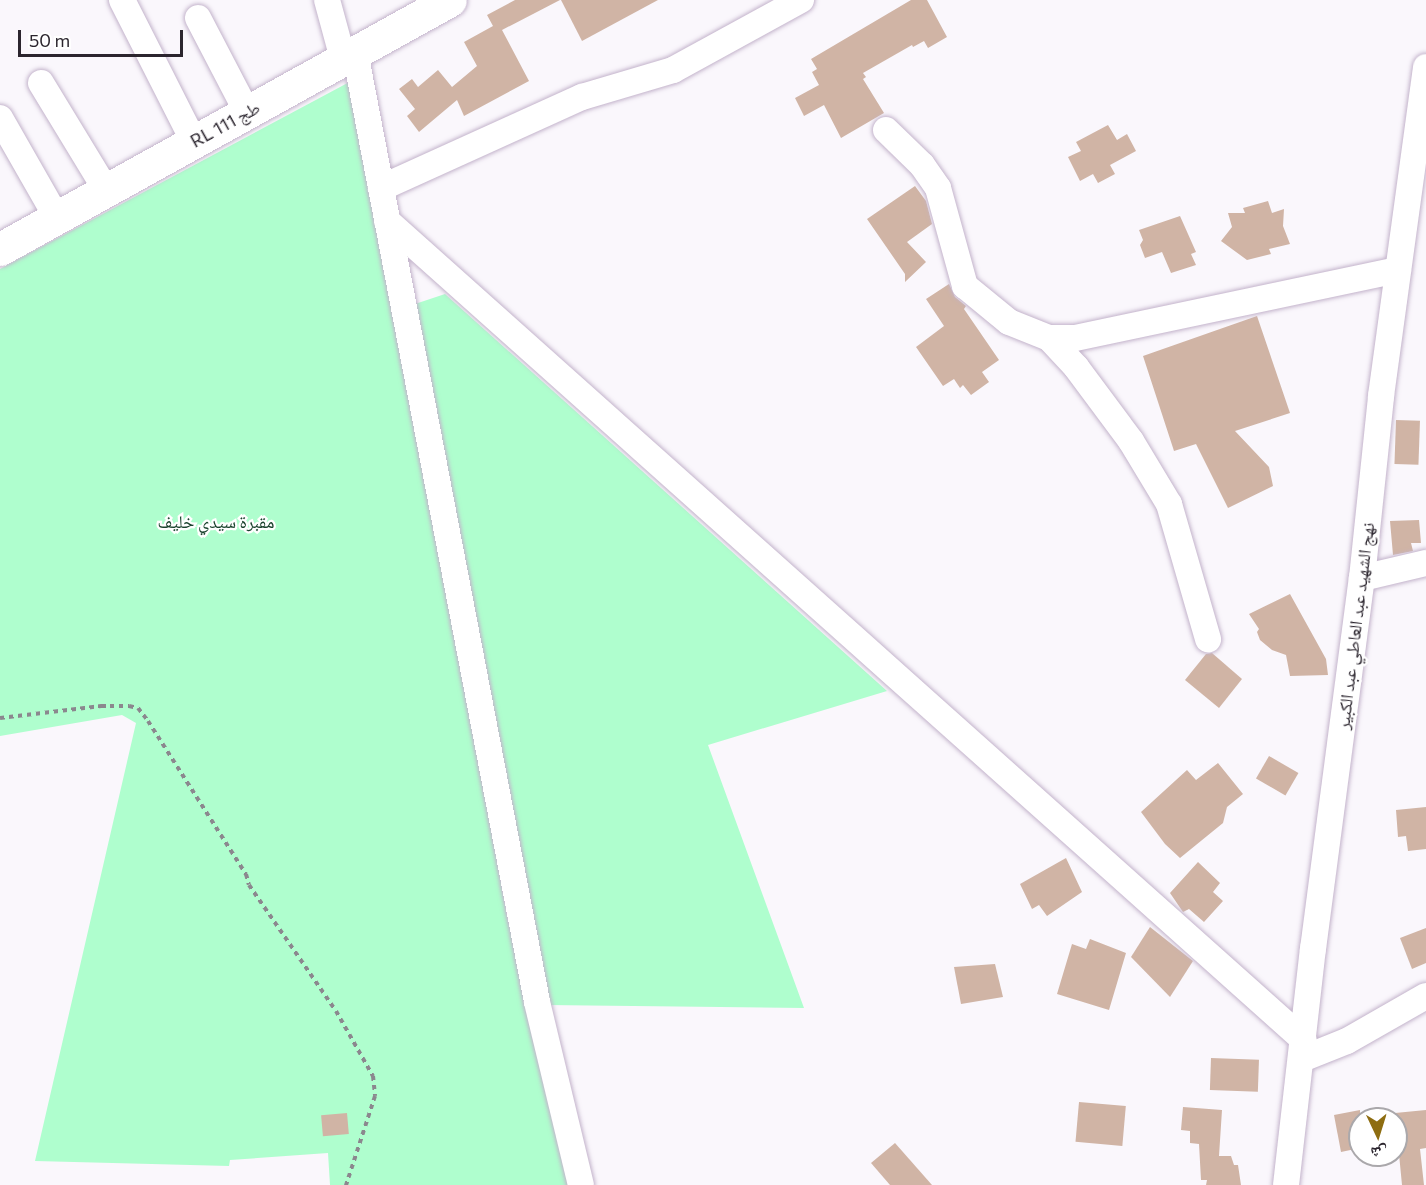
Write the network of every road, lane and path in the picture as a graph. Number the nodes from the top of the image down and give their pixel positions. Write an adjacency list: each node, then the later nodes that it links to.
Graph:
1 (122, 0): 12 (street)
2 (327, 0): 6 (street)
3 (450, 0): 6 (street, RL طج 111)
4 (801, 0): 13 (street)
5 (198, 18): 9 (street)
6 (349, 56): 9 (street, RL طج 111); 13 (street)
7 (1426, 67): 18 (street, نهج الشهيد عبد العاطي عبد الكبير)
8 (41, 83): 14 (street)
9 (247, 112): 12 (street, RL طج 111)
10 (0, 118): 15 (street)
11 (886, 130): 19 (street)
12 (194, 142): 14 (street, RL طج 111)
13 (381, 188): 16 (street)
14 (106, 190): 15 (street, RL طج 111)
15 (57, 218): 17 (street, RL طج 111)
16 (387, 221): 25 (street); 27 (street)
17 (0, 249)
18 (1398, 270): 19 (street); 21 (street, نهج الشهيد عبد العاطي عبد الكبير)
19 (1049, 338): 22 (street)
20 (1426, 562): 21 (street)
21 (1362, 578): 25 (street, نهج الشهيد عبد العاطي عبد الكبير)
22 (1208, 639)
23 (0, 718): 26 (path)
24 (1426, 996): 25 (street)
25 (1303, 1049): 28 (street, نهج الشهيد عبد العاطي عبد الكبير)
26 (346, 1185)
27 (581, 1185)
28 (1286, 1185)

